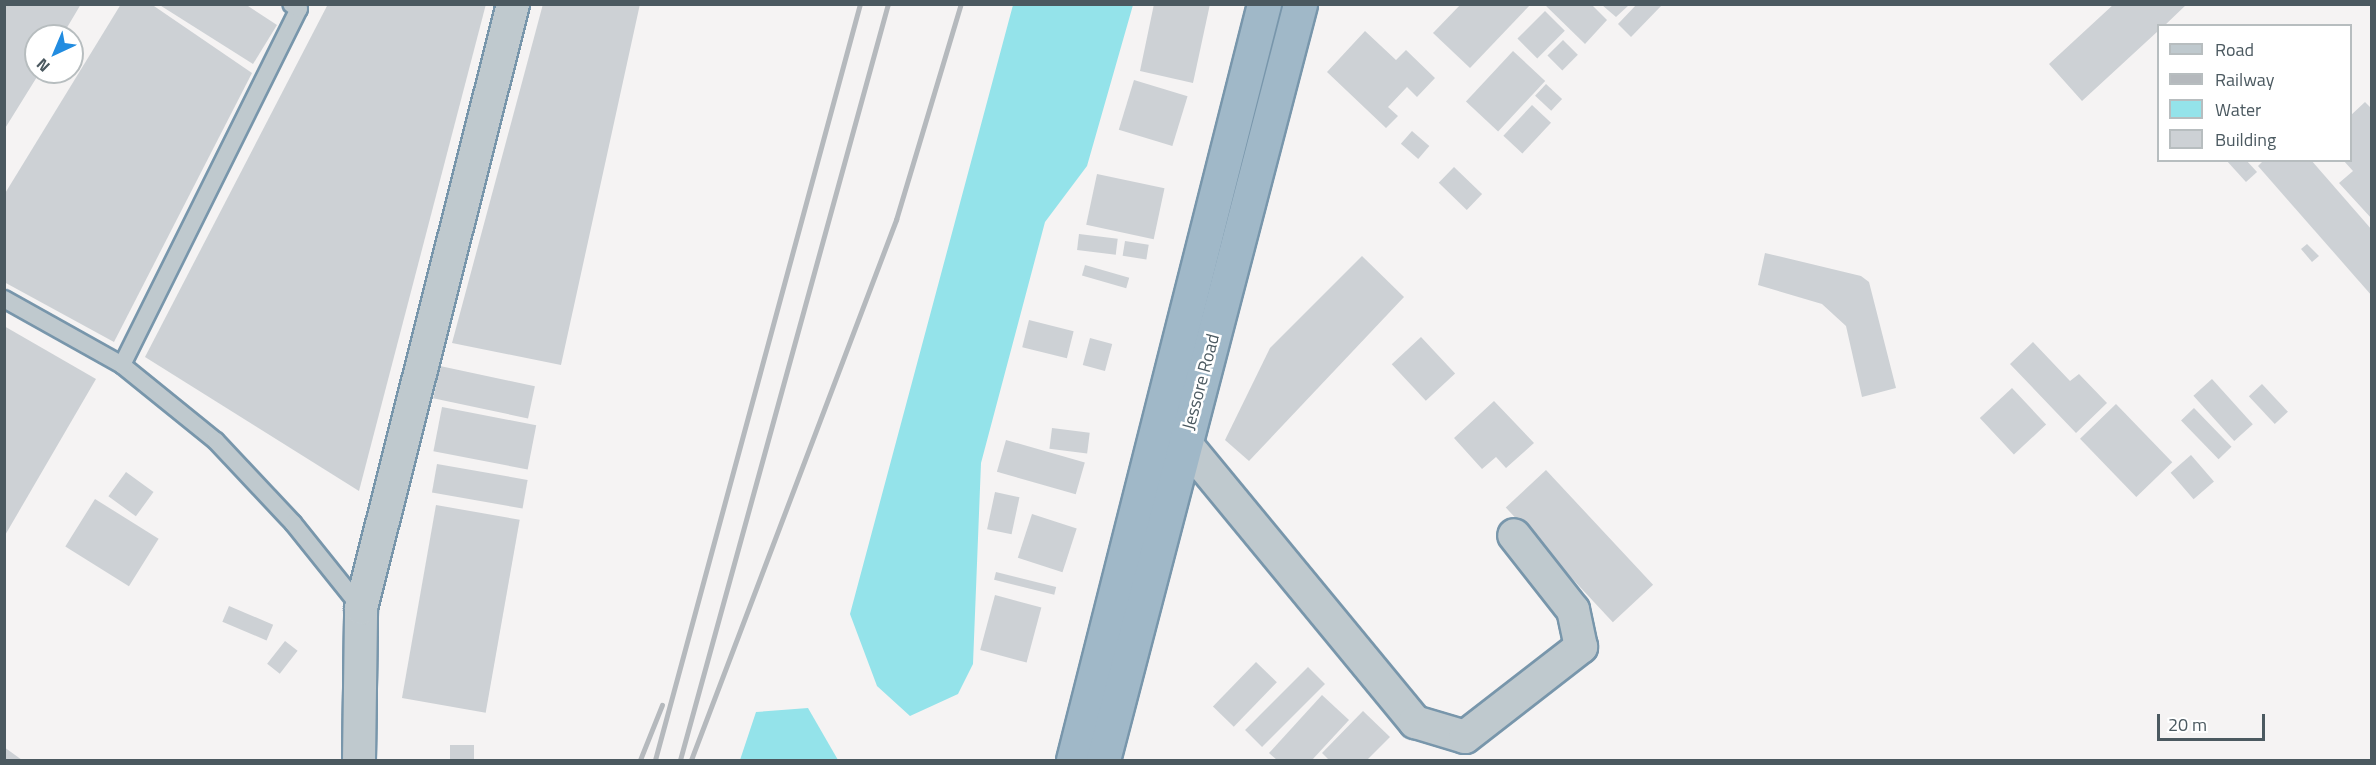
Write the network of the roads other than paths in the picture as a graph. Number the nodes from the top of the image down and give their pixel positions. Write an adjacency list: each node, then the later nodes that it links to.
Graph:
1 (291, 4): 6 (lane)
2 (513, 4): 9 (street)
3 (1264, 4): 11 (highway, Jessore Road)
4 (1300, 4): 7 (highway, Jessore Road)
5 (4, 299): 6 (lane)
6 (122, 365): 9 (lane)
7 (1185, 443): 8 (street); 12 (highway, Jessore Road)
8 (1514, 536)
9 (361, 608): 10 (street)
10 (359, 760)
11 (1073, 760)
12 (1103, 760)

